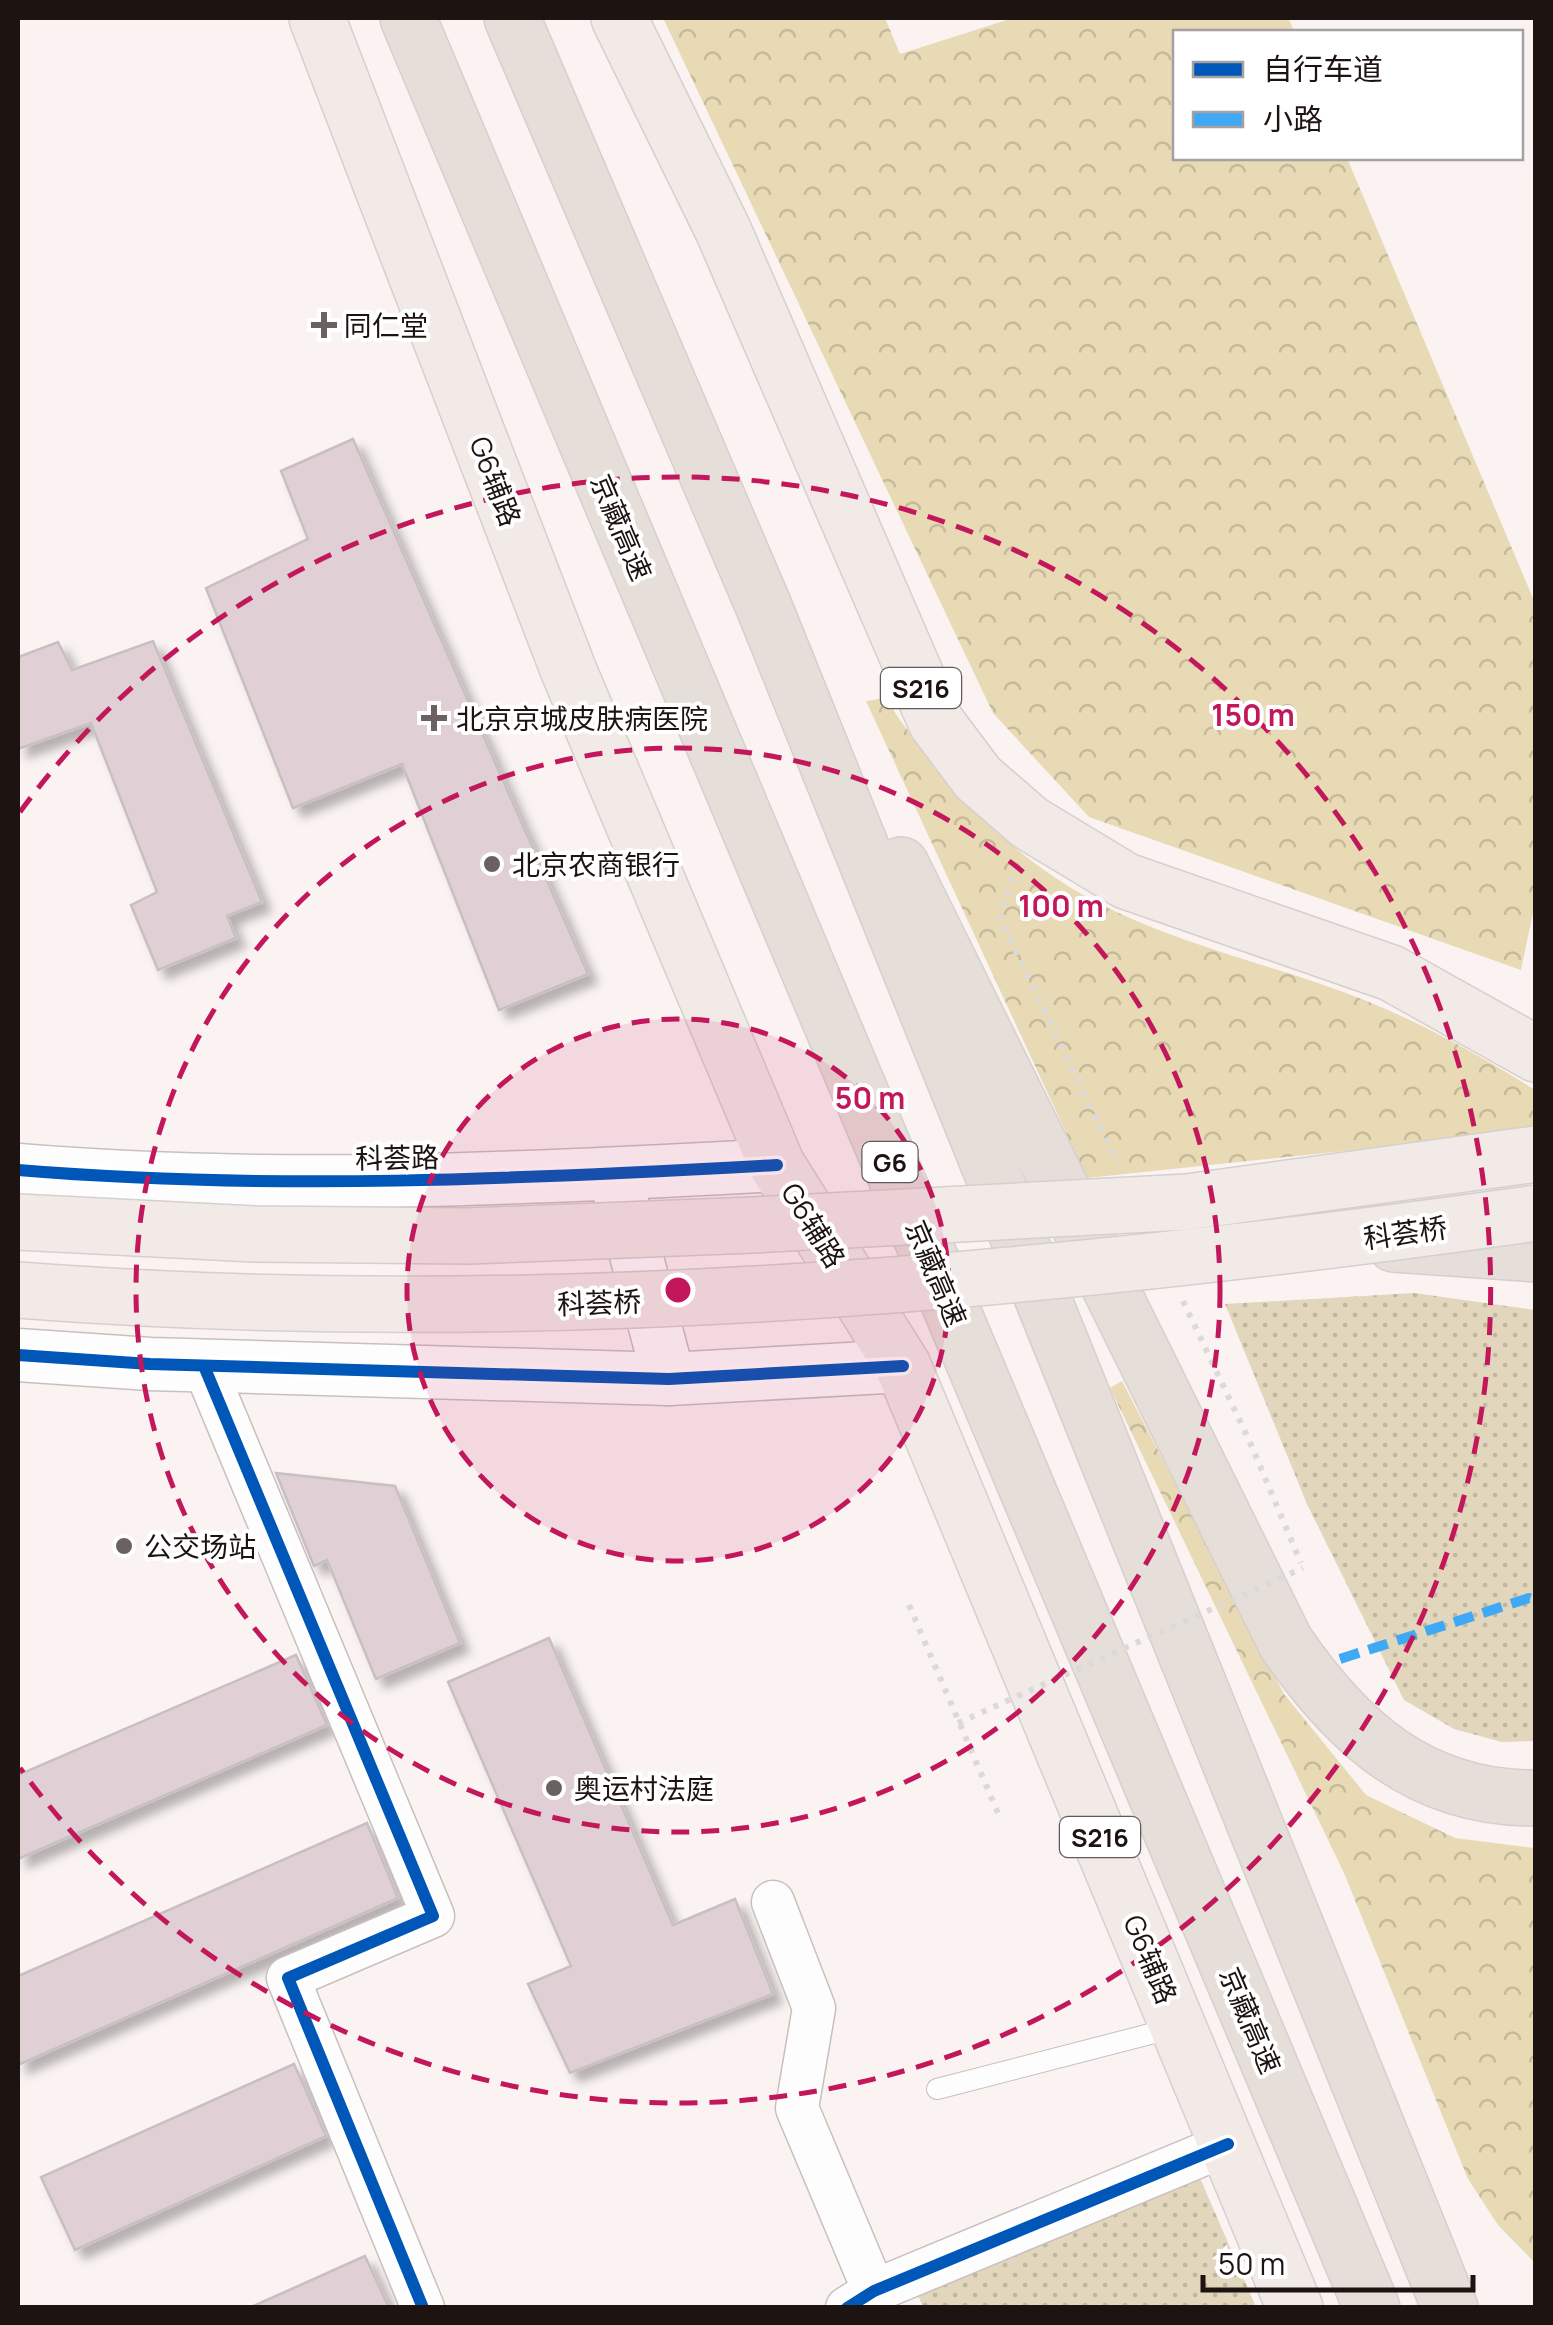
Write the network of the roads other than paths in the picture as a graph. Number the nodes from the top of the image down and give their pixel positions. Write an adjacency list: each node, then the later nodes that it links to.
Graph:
1 (316, 18): 8 (main road, G6辅路 / S216)
2 (408, 18): 27 (highway, 京藏高速 / G6)
3 (512, 18): 5 (highway)
4 (620, 18): 6 (main road, S216)
5 (764, 607): 20 (highway); 25 (highway)
6 (1536, 1054)
7 (1536, 1154): 12 (main road, bridge)
8 (777, 1165): 10 (street, 科荟路); 18 (main road, G6辅路 / S216)
9 (18, 1170): 10 (street, 科荟路)
10 (614, 1174): 19 (street)
11 (1536, 1214): 13 (main road, 科荟桥, bridge)
12 (18, 1222)
13 (1341, 1241): 14 (highway, bridge); 15 (main road, 科荟桥, bridge)
14 (1536, 1254)
15 (18, 1290)
16 (18, 1356): 17 (street)
17 (204, 1366): 19 (street); 28 (street)
18 (903, 1366): 19 (street); 22 (main road, G6辅路 / S216)
19 (669, 1379)
20 (1536, 1798)
21 (774, 1902): 26 (street)
22 (1179, 2026): 23 (lane); 24 (main road, G6辅路 / S216)
23 (937, 2089)
24 (1228, 2144): 26 (street); 29 (main road, G6辅路 / S216)
25 (1415, 2225): 30 (highway); 31 (highway)
26 (860, 2299)
27 (1371, 2306)
28 (424, 2308)
29 (1295, 2308)
30 (1450, 2308)
31 (1492, 2308)

